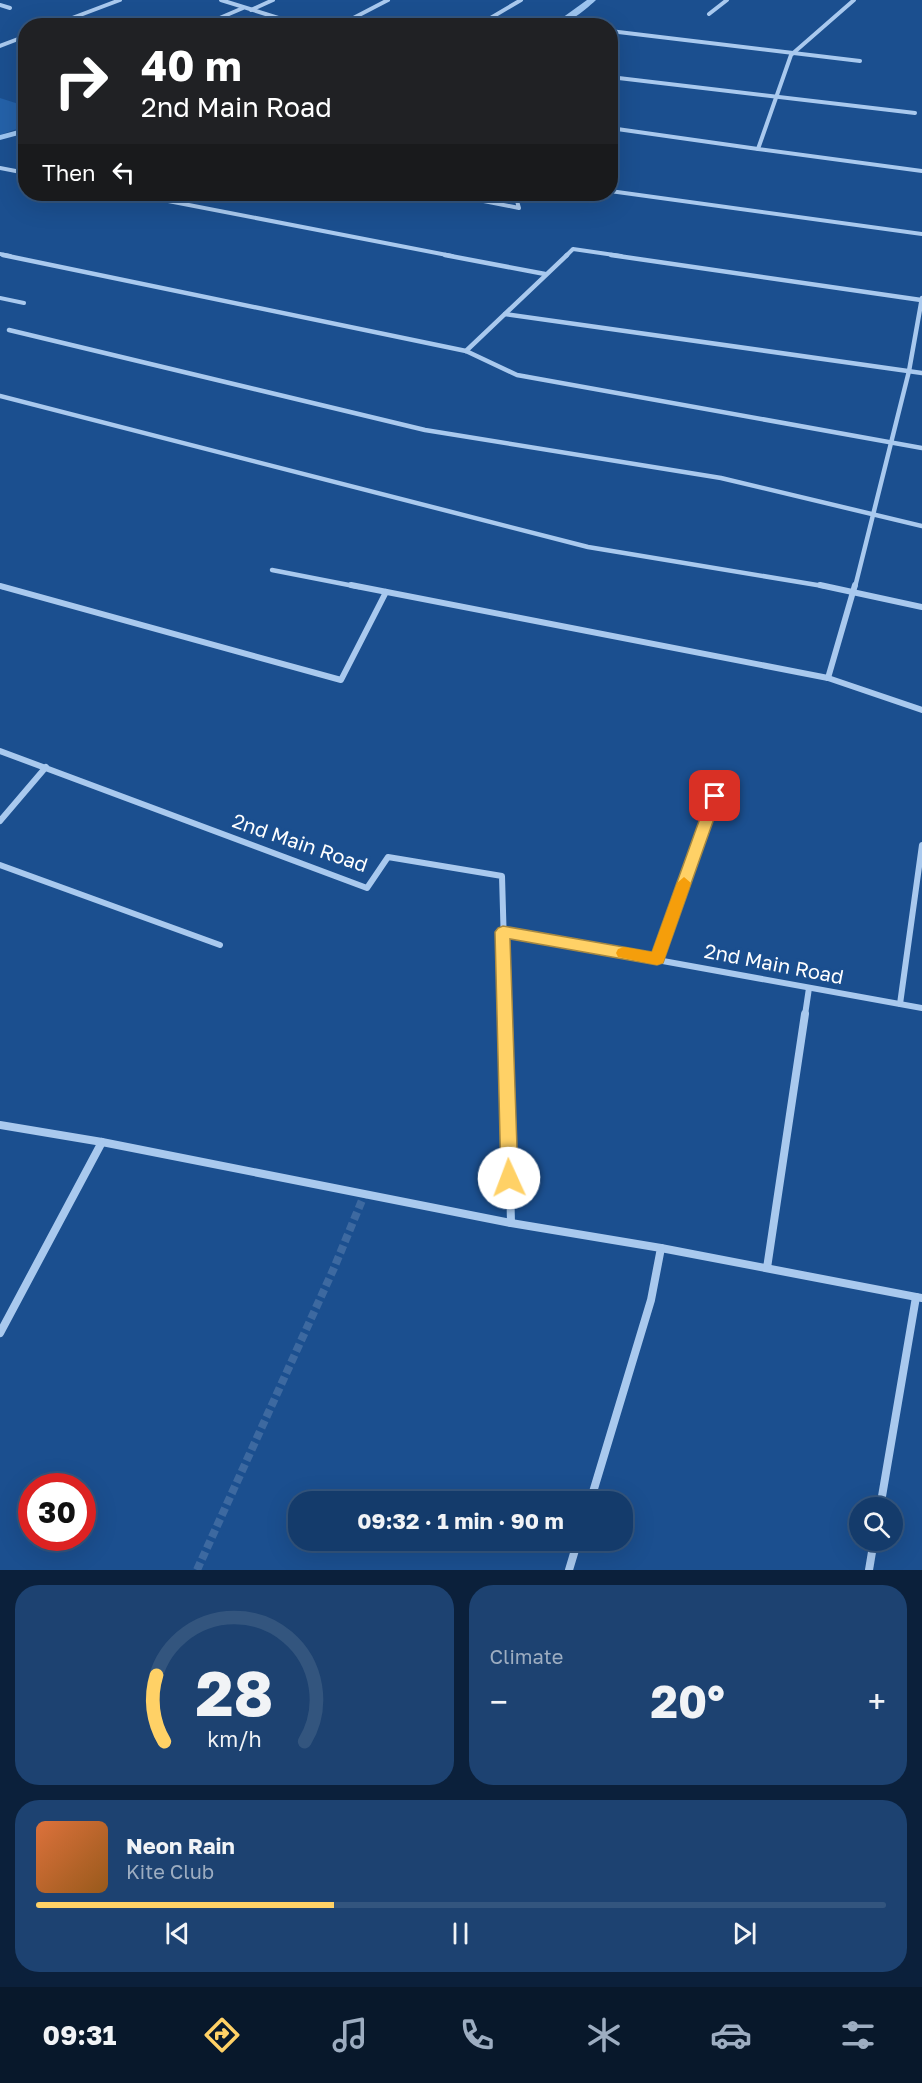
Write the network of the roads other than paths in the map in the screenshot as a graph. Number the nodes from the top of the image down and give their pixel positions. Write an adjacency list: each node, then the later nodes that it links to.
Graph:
1 (120, 0): 13 (street)
2 (221, 0): 10 (street)
3 (273, 0): 11 (street)
4 (388, 0): 16 (street)
5 (521, 0): 17 (street)
6 (727, 0): 12 (street)
7 (854, 0): 21 (street)
8 (0, 5): 9 (street)
9 (10, 8)
10 (243, 8): 11 (street); 14 (street)
11 (251, 11): 15 (street)
12 (709, 14)
13 (72, 18)
14 (220, 18)
15 (276, 18)
16 (353, 18)
17 (491, 18)
18 (618, 32): 21 (street)
19 (18, 39): 20 (street)
20 (0, 46)
21 (792, 55): 22 (street); 24 (street)
22 (860, 61)
23 (618, 78): 24 (street)
24 (778, 99): 25 (street); 27 (street)
25 (915, 113)
26 (618, 129): 27 (street)
27 (758, 149): 30 (street)
28 (0, 168): 29 (street)
29 (18, 171)
30 (922, 171)
31 (618, 192): 35 (street)
32 (168, 201): 37 (street)
33 (484, 201): 34 (street)
34 (517, 201)
35 (922, 234)
36 (0, 254): 43 (street)
37 (545, 274): 39 (street); 41 (street)
38 (0, 298): 40 (lane)
39 (922, 298): 44 (street)
40 (24, 303)
41 (504, 314): 43 (street); 44 (street)
42 (9, 330): 49 (street)
43 (466, 351): 47 (street)
44 (909, 371): 45 (street); 47 (street)
45 (922, 373)
46 (0, 396): 53 (street)
47 (891, 442): 48 (street); 49 (street)
48 (922, 448)
49 (873, 515): 50 (street); 53 (street)
50 (922, 526)
51 (272, 570): 54 (street)
52 (0, 586): 54 (street)
53 (854, 591): 55 (street); 56 (street)
54 (386, 592): 56 (street)
55 (922, 608)
56 (828, 678): 57 (street)
57 (922, 710)
58 (0, 751): 59 (street, 2nd Main Road)
59 (46, 767): 61 (street); 64 (street, 2nd Main Road)
60 (722, 775): 66 (street)
61 (0, 821)
62 (922, 846): 68 (street)
63 (0, 865): 65 (street)
64 (503, 932): 66 (street, 2nd Main Road); 72 (street)
65 (220, 945)
66 (657, 959): 67 (street, 2nd Main Road)
67 (809, 988): 68 (street, 2nd Main Road); 74 (street)
68 (900, 1004): 69 (street, 2nd Main Road)
69 (922, 1008)
70 (0, 1125): 71 (street)
71 (102, 1142): 72 (street); 76 (street)
72 (511, 1223): 73 (street)
73 (661, 1248): 74 (street); 77 (street)
74 (767, 1268): 75 (street)
75 (919, 1298): 78 (street)
76 (0, 1333)
77 (593, 1491)
78 (882, 1497)
79 (575, 1551): 81 (street)
80 (872, 1551): 82 (street)
81 (569, 1570)
82 (869, 1570)

